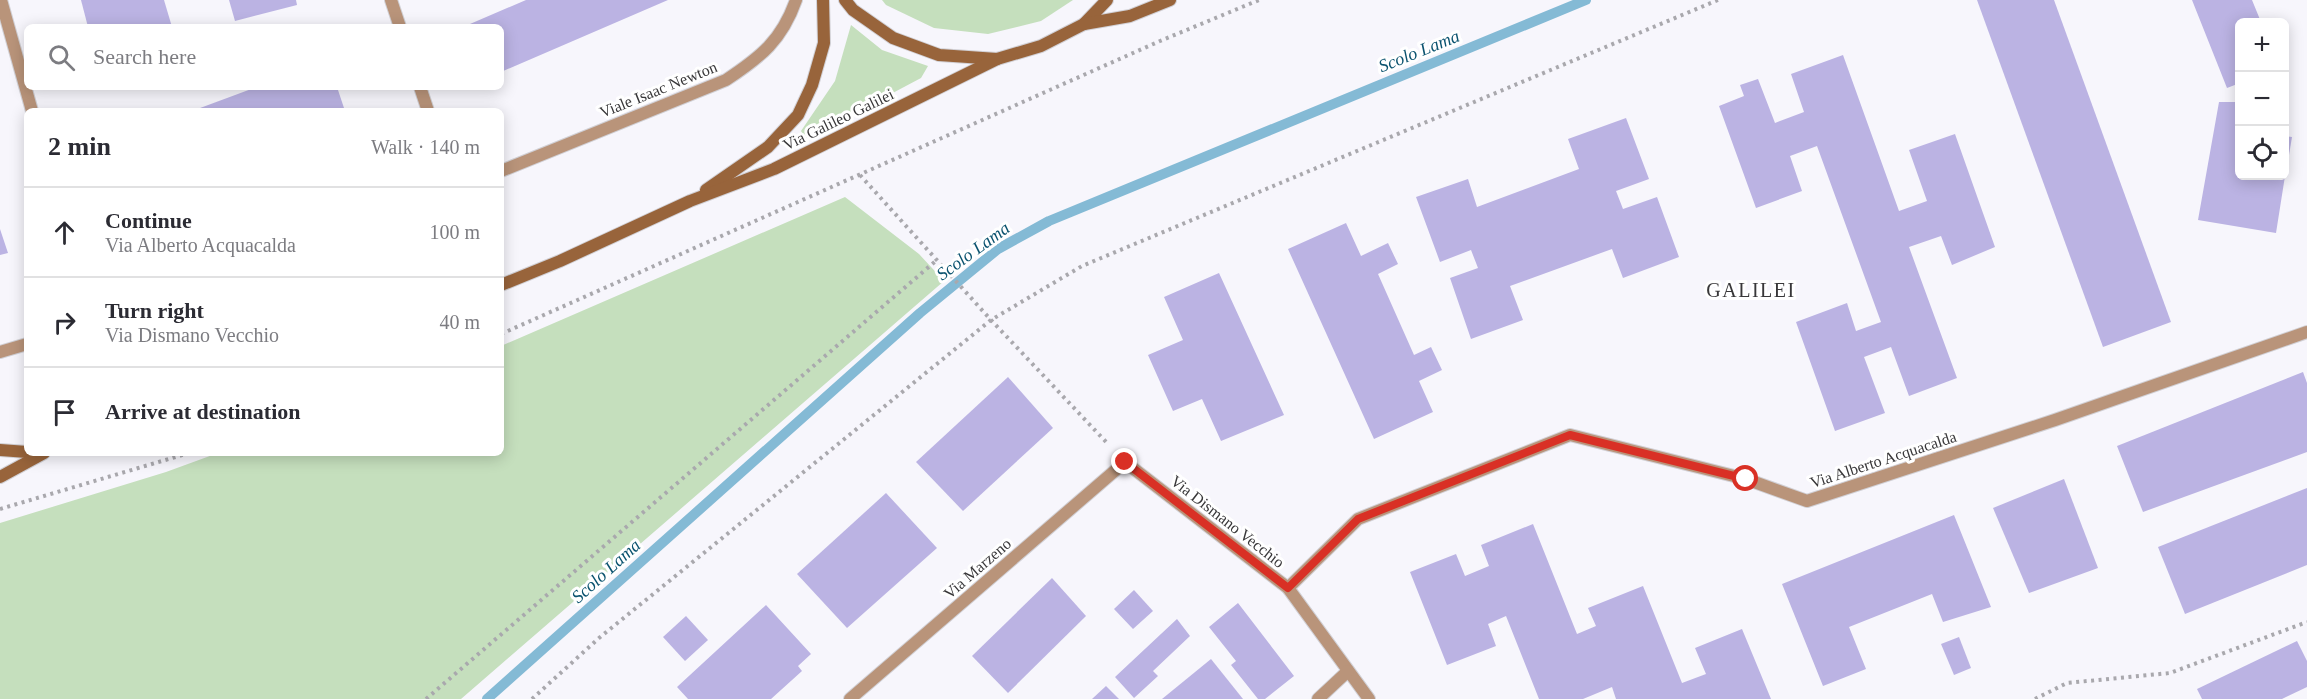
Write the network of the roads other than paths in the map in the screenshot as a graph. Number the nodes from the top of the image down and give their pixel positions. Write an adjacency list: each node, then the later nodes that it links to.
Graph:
1 (1, 0): 11 (street)
2 (391, 0): 8 (street)
3 (796, 0): 16 (street, Viale Isaac Newton)
4 (823, 0): 17 (main road, Via Galileo Galilei)
5 (845, 0): 10 (main road)
6 (1107, 0): 9 (main road)
7 (1170, 0): 9 (main road)
8 (399, 24)
9 (1084, 24): 10 (main road)
10 (997, 59): 17 (main road, Via Galileo Galilei)
11 (24, 82)
12 (26, 90): 14 (street)
13 (421, 90): 15 (street)
14 (31, 108)
15 (427, 108)
16 (504, 170)
17 (690, 201): 18 (main road, Via Galileo Galilei)
18 (504, 284)
19 (2307, 332): 27 (street, Via Alberto Acquacalda)
20 (24, 345): 21 (street)
21 (0, 352)
22 (0, 450): 23 (main road)
23 (24, 452)
24 (38, 456): 26 (main road)
25 (1125, 462): 27 (street, Via Dismano Vecchio); 29 (street, Via Marzeno)
26 (0, 477)
27 (1288, 588): 28 (street, Via Dismano Vecchio)
28 (1348, 671): 30 (street); 31 (street, Via Dismano Vecchio)
29 (850, 699)
30 (1318, 699)
31 (1369, 699)

